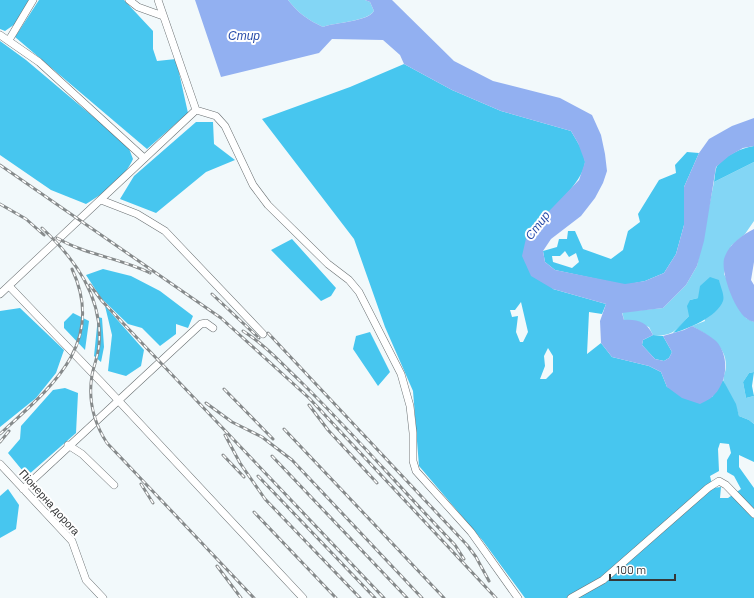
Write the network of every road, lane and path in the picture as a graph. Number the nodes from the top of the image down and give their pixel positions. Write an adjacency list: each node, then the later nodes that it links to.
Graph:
1 (33, 0): 6 (street)
2 (129, 0): 4 (street)
3 (158, 0): 4 (street)
4 (163, 16): 7 (street)
5 (0, 35): 6 (street)
6 (9, 40): 8 (street)
7 (196, 110): 8 (street); 22 (street)
8 (143, 157): 9 (street)
9 (101, 200): 10 (street); 13 (street)
10 (9, 286): 11 (street); 14 (street)
11 (0, 294)
12 (213, 328): 14 (street)
13 (263, 334)
14 (118, 400): 15 (street); 21 (street)
15 (68, 445): 17 (street); 18 (street)
16 (0, 464): 18 (street, Піонерна дорога)
17 (114, 485)
18 (23, 489): 20 (street, Піонерна дорога)
19 (754, 514): 23 (street)
20 (103, 598)
21 (303, 598)
22 (518, 598)
23 (571, 598)

